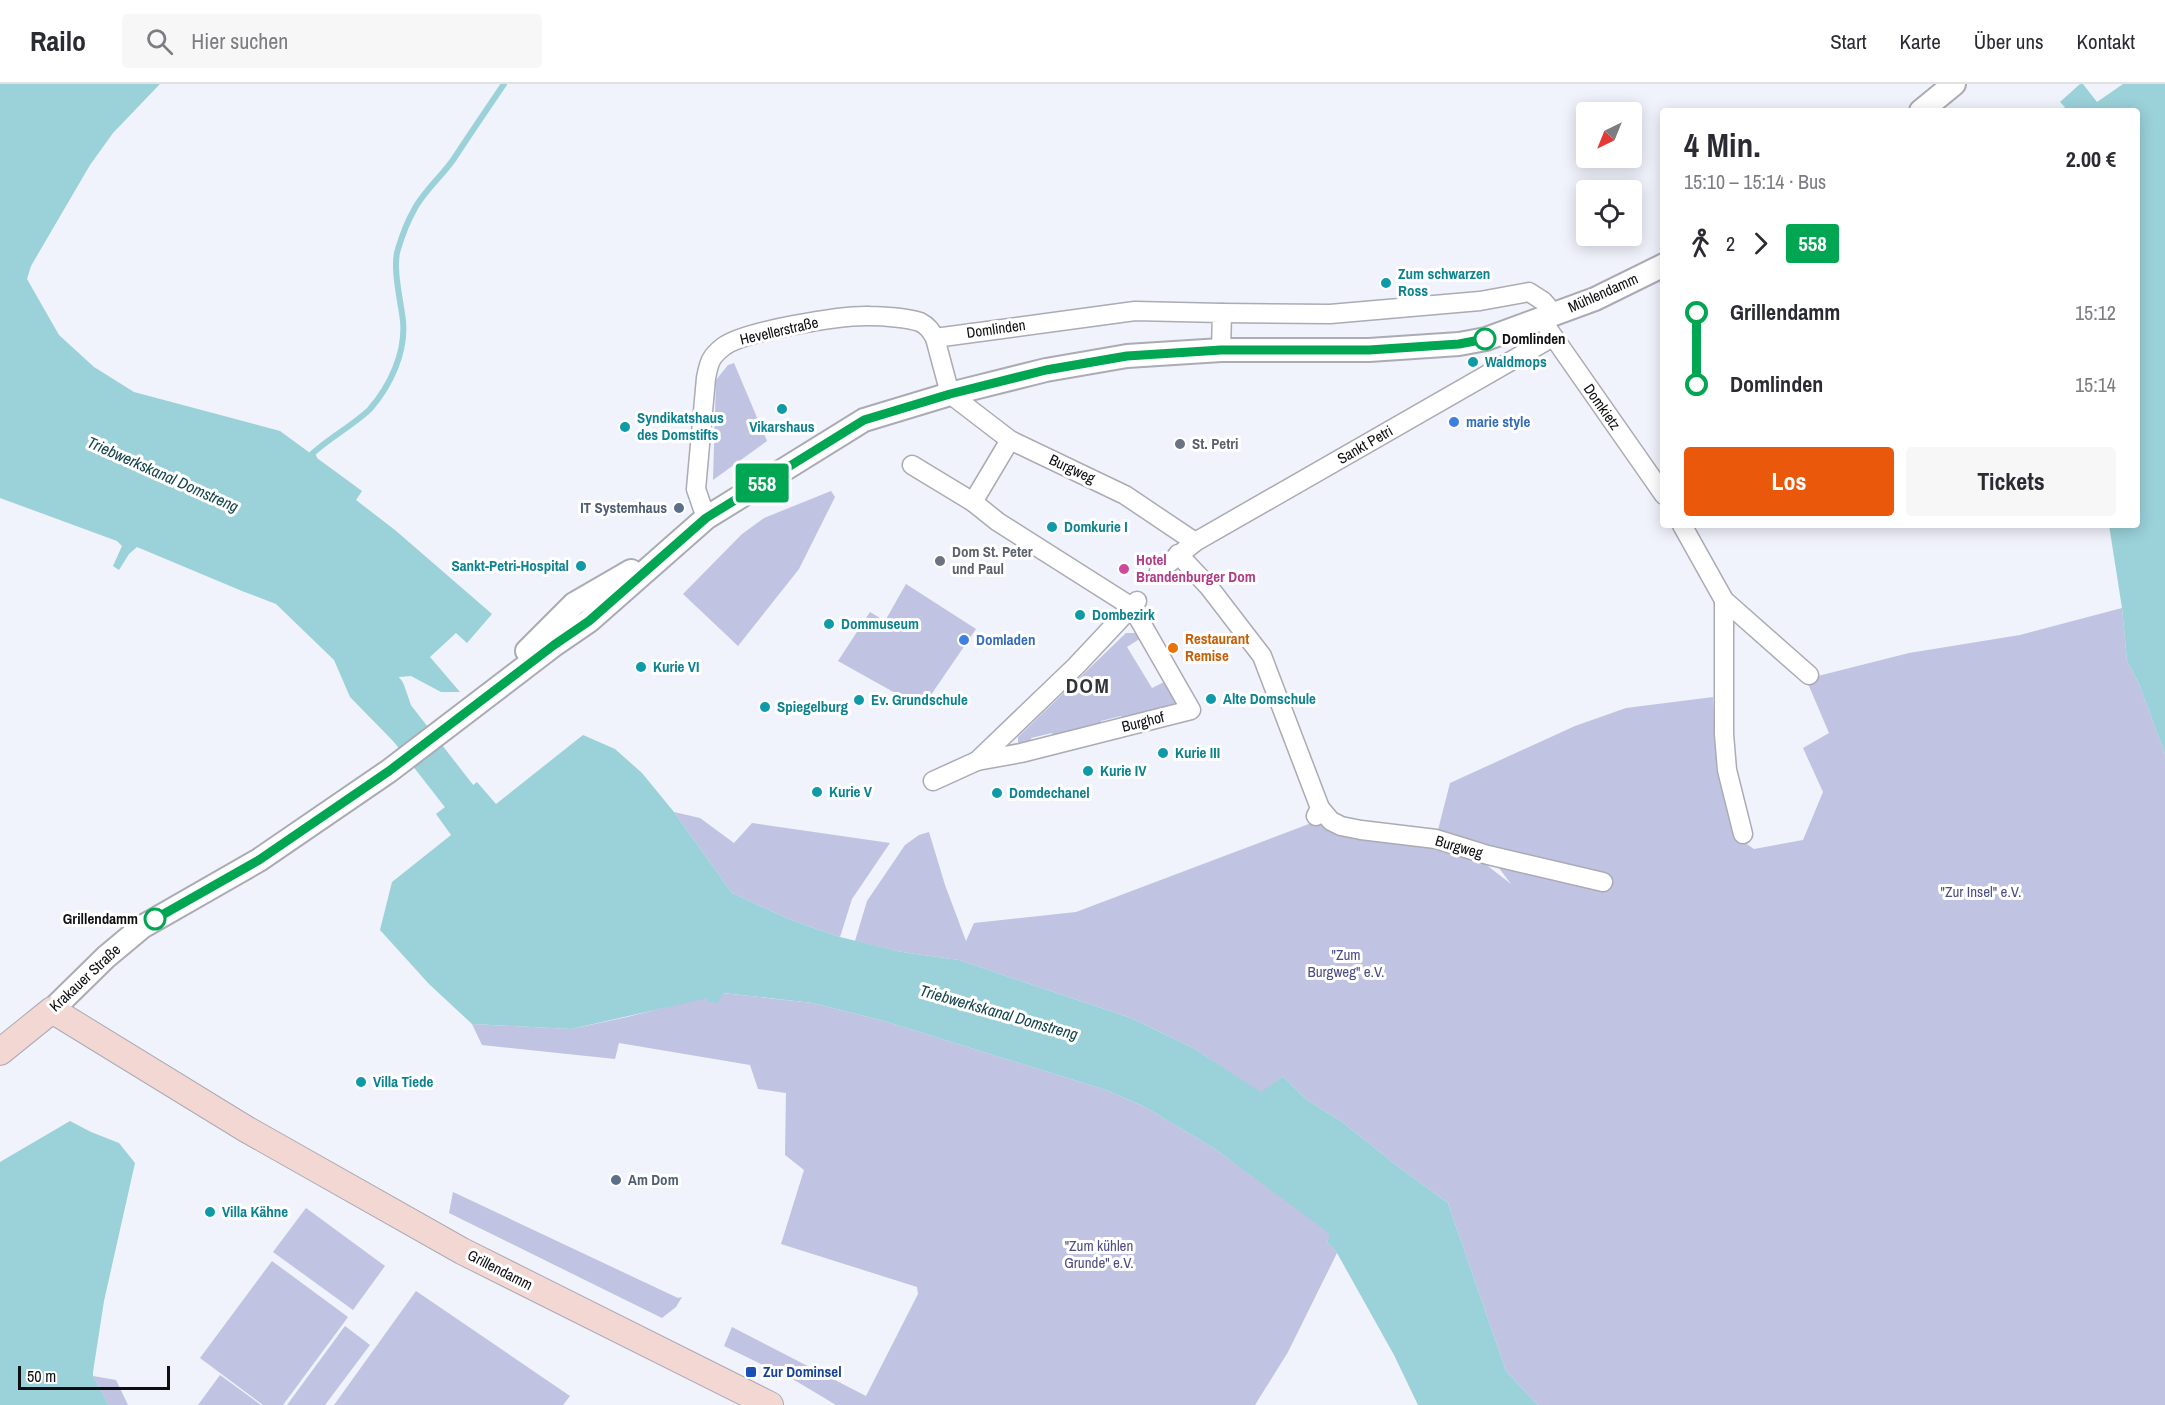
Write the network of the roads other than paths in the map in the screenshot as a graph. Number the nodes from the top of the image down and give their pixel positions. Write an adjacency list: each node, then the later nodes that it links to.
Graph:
1 (1953, 84): 2 (street)
2 (1925, 108)
3 (1660, 267): 5 (street, Mühlendamm)
4 (1222, 313): 5 (street, Domlinden); 6 (street, Domlinden); 7 (street)
5 (1550, 323): 7 (street); 11 (street, Domkietz); 15 (street, Sankt Petri)
6 (935, 338): 8 (street); 13 (street, Hevellerstraße)
7 (1221, 350): 8 (street)
8 (950, 394): 9 (street, Burgweg); 13 (street)
9 (1010, 440): 12 (street); 15 (street, Burgweg)
10 (912, 465): 12 (street, Burghof)
11 (1660, 489)
12 (973, 502): 19 (street, Burghof)
13 (706, 518): 25 (street, Krakauer Straße)
14 (1684, 528): 18 (street)
15 (1195, 542): 16 (street, Sankt Petri)
16 (1178, 554): 17 (street); 24 (street, Burgweg)
17 (1159, 571)
18 (1724, 600): 20 (street); 23 (street)
19 (1135, 604): 21 (street, Burghof); 21 (street, Burghof)
20 (1809, 675)
21 (977, 761): 22 (street, Burghof)
22 (933, 781)
23 (1743, 834)
24 (1603, 882)
25 (52, 1010): 26 (main road, Krakauer Straße); 27 (main road, Grillendamm)
26 (0, 1052)
27 (770, 1405)

